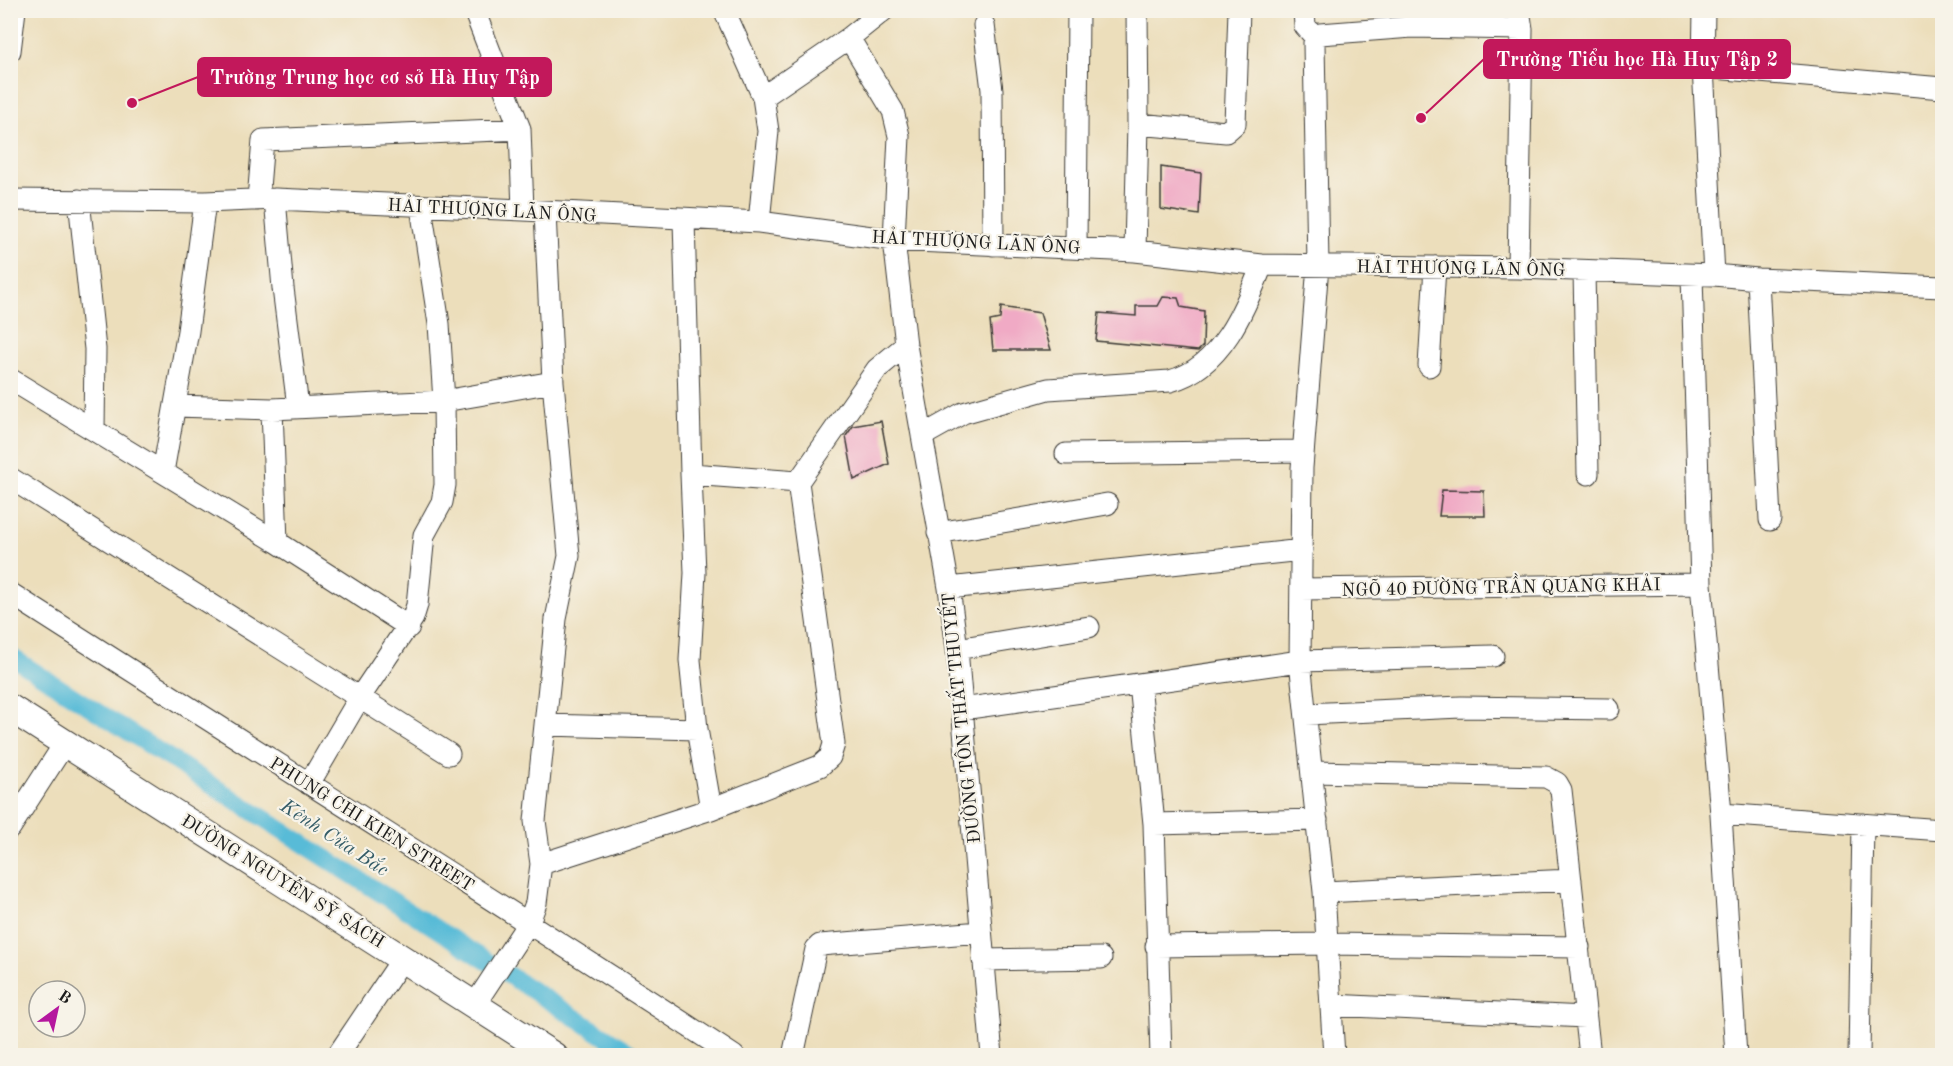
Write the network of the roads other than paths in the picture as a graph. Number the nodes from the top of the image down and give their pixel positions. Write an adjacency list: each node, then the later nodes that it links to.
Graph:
1 (15, 10): 15 (street)
2 (474, 10): 20 (street)
3 (724, 10): 18 (street)
4 (884, 10): 14 (street)
5 (1078, 10): 32 (street)
6 (1137, 10): 19 (street)
7 (1239, 10): 19 (street)
8 (1304, 10): 13 (street)
9 (1704, 10): 16 (street)
10 (1411, 19): 11 (street); 13 (street)
11 (1520, 20): 37 (street)
12 (984, 25): 31 (street)
13 (1315, 37): 35 (street)
14 (849, 38): 18 (street); 30 (street, ĐƯỜNG TÔN THẤT THUYẾT)
15 (10, 51)
16 (1703, 67): 17 (street); 39 (street)
17 (1942, 88)
18 (763, 97): 29 (street)
19 (1138, 124): 33 (street)
20 (520, 129): 23 (street); 26 (street)
21 (10, 200): 22 (street, HẢI THƯỢNG LÃN ÔNG)
22 (79, 200): 24 (street, HẢI THƯỢNG LÃN ÔNG); 51 (street)
23 (266, 200): 24 (street, HẢI THƯỢNG LÃN ÔNG); 25 (street, HẢI THƯỢNG LÃN ÔNG); 49 (street)
24 (206, 202): 48 (street)
25 (421, 207): 26 (street, HẢI THƯỢNG LÃN ÔNG); 47 (street)
26 (523, 210): 27 (street, HẢI THƯỢNG LÃN ÔNG)
27 (544, 212): 28 (street, HẢI THƯỢNG LÃN ÔNG); 46 (street)
28 (684, 220): 29 (street, HẢI THƯỢNG LÃN ÔNG); 56 (street)
29 (759, 222): 30 (street, HẢI THƯỢNG LÃN ÔNG)
30 (894, 240): 31 (street, HẢI THƯỢNG LÃN ÔNG); 43 (street, ĐƯỜNG TÔN THẤT THUYẾT)
31 (993, 245): 32 (street, HẢI THƯỢNG LÃN ÔNG)
32 (1076, 248): 33 (street, HẢI THƯỢNG LÃN ÔNG)
33 (1135, 251): 34 (street, HẢI THƯỢNG LÃN ÔNG)
34 (1262, 265): 35 (street, HẢI THƯỢNG LÃN ÔNG); 52 (street)
35 (1318, 265): 36 (street, HẢI THƯỢNG LÃN ÔNG); 53 (street)
36 (1435, 267): 37 (street, HẢI THƯỢNG LÃN ÔNG); 44 (street)
37 (1518, 268): 38 (street, HẢI THƯỢNG LÃN ÔNG)
38 (1584, 271): 40 (street, HẢI THƯỢNG LÃN ÔNG); 57 (street)
39 (1714, 274): 40 (street, HẢI THƯỢNG LÃN ÔNG); 41 (street, HẢI THƯỢNG LÃN ÔNG)
40 (1692, 275): 65 (street)
41 (1758, 279): 42 (street, HẢI THƯỢNG LÃN ÔNG); 61 (street)
42 (1942, 287)
43 (906, 345): 52 (street, ĐƯỜNG TÔN THẤT THUYẾT); 59 (street)
44 (1429, 366)
45 (10, 379): 51 (street)
46 (553, 382): 47 (street); 80 (street)
47 (444, 401): 49 (street); 69 (street)
48 (176, 406): 50 (street); 55 (street)
49 (298, 407): 50 (street)
50 (272, 409): 63 (street)
51 (94, 430): 55 (street)
52 (922, 436): 62 (street, ĐƯỜNG TÔN THẤT THUYẾT)
53 (1303, 451): 54 (street); 64 (street)
54 (1066, 454)
55 (163, 472): 63 (street)
56 (691, 474): 59 (street); 81 (street)
57 (1588, 474)
58 (10, 478): 75 (street)
59 (798, 482): 86 (street)
60 (1107, 504): 62 (street)
61 (1770, 520)
62 (938, 533): 66 (street, ĐƯỜNG TÔN THẤT THUYẾT)
63 (277, 542): 69 (street)
64 (1302, 550): 66 (street); 67 (street)
65 (1701, 584): 67 (street, NGÕ 40 ĐƯỜNG TRẦN QUANG KHẢI); 87 (street)
66 (949, 588): 71 (street, ĐƯỜNG TÔN THẤT THUYẾT)
67 (1301, 590): 73 (street)
68 (10, 593): 85 (street, PHUNG CHI KIEN STREET)
69 (409, 627): 75 (street)
70 (1089, 627): 71 (street)
71 (957, 649): 77 (street, ĐƯỜNG TÔN THẤT THUYẾT)
72 (1493, 656): 73 (street)
73 (1300, 660): 74 (street); 79 (street)
74 (1140, 684): 77 (street); 89 (street)
75 (360, 697): 83 (street); 85 (street)
76 (10, 708): 82 (main road, ĐƯỜNG NGUYỄN SỸ SÁCH)
77 (962, 709): 97 (street, ĐƯỜNG TÔN THẤT THUYẾT)
78 (1610, 709): 79 (street)
79 (1306, 714): 84 (street)
80 (546, 725): 81 (street); 93 (street)
81 (697, 729): 86 (street)
82 (65, 743): 91 (street); 101 (main road, ĐƯỜNG NGUYỄN SỸ SÁCH)
83 (448, 754)
84 (1313, 772): 88 (street); 94 (street)
85 (309, 784): 96 (street, PHUNG CHI KIEN STREET)
86 (711, 809): 93 (street)
87 (1721, 814): 90 (street); 115 (street)
88 (1317, 820): 89 (street); 95 (street)
89 (1154, 824): 99 (street)
90 (1863, 824): 92 (street); 116 (street)
91 (10, 828)
92 (1942, 830)
93 (541, 864): 96 (street)
94 (1571, 880): 95 (street); 100 (street)
95 (1324, 892): 98 (street)
96 (523, 931): 104 (street); 109 (street, PHUNG CHI KIEN STREET)
97 (981, 932): 103 (street, ĐƯỜNG TÔN THẤT THUYẾT); 110 (street)
98 (1327, 944): 99 (street); 100 (street); 105 (street)
99 (1156, 946): 112 (street)
100 (1579, 947): 106 (street)
101 (403, 958): 104 (main road, ĐƯỜNG NGUYỄN SỸ SÁCH); 108 (street)
102 (1101, 958): 103 (street)
103 (983, 960): 111 (street, ĐƯỜNG TÔN THẤT THUYẾT)
104 (481, 994): 107 (main road, ĐƯỜNG NGUYỄN SỸ SÁCH)
105 (1331, 1005): 106 (street); 113 (street)
106 (1585, 1017): 114 (street)
107 (545, 1053)
108 (337, 1056)
109 (734, 1056)
110 (793, 1056)
111 (992, 1056)
112 (1161, 1056)
113 (1334, 1056)
114 (1590, 1056)
115 (1736, 1056)
116 (1858, 1056)

